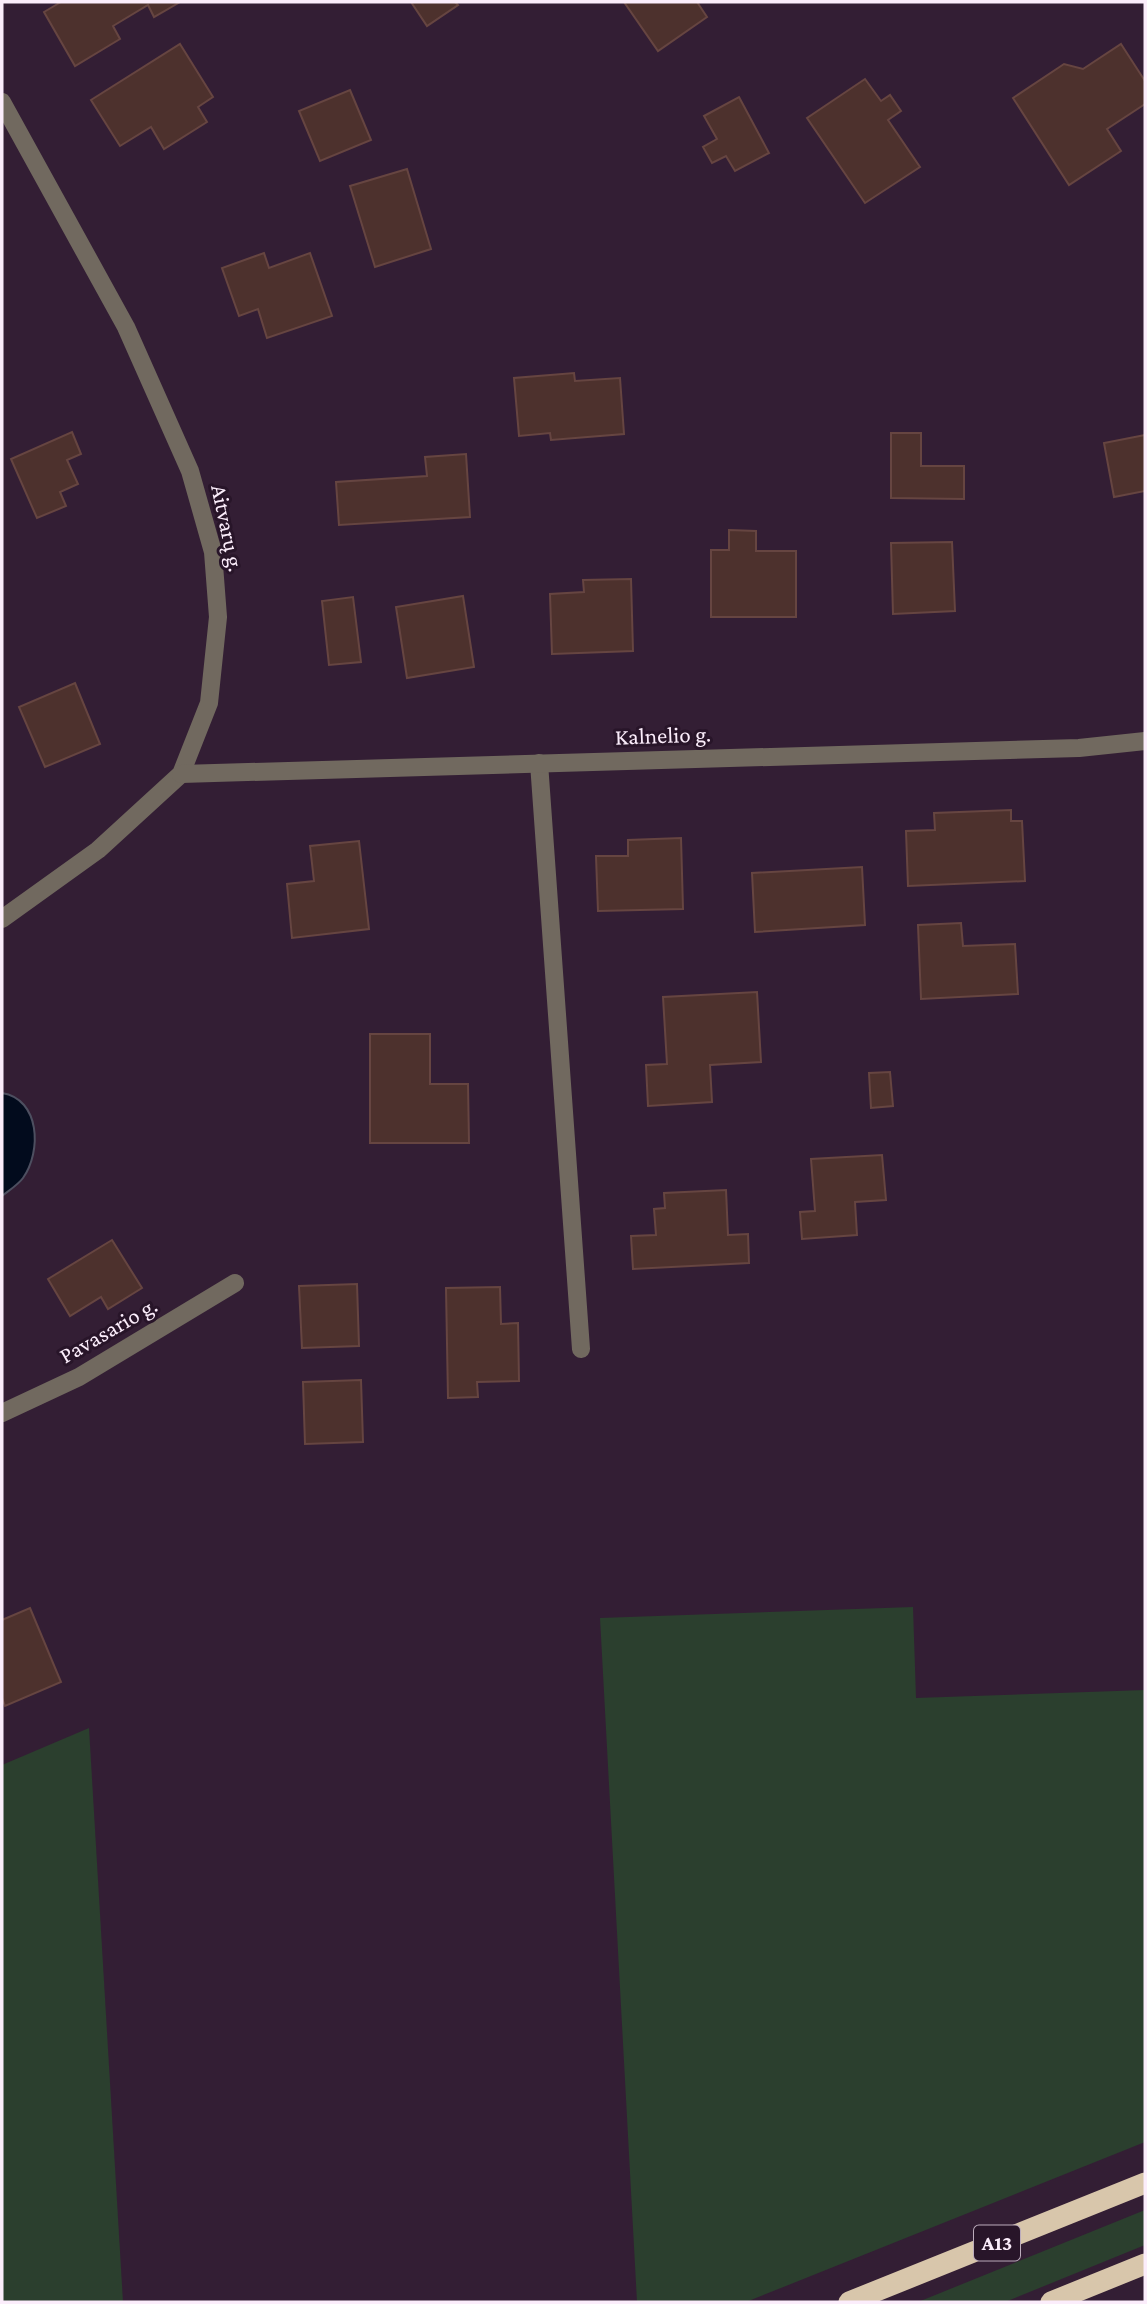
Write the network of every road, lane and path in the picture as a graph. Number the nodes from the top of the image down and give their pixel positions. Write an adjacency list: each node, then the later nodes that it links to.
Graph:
1 (2, 102): 4 (street, Aitvarų g.)
2 (1145, 741): 3 (street, Kalnelio g.)
3 (539, 763): 4 (street, Kalnelio g.); 7 (street)
4 (181, 774): 5 (street, Aitvarų g.)
5 (2, 919)
6 (235, 1283): 8 (street, Pavasario g.)
7 (581, 1349)
8 (2, 1413)
9 (1145, 2183): 11 (highway, A13)
10 (1145, 2264): 12 (highway)
11 (849, 2302)
12 (1051, 2302)

